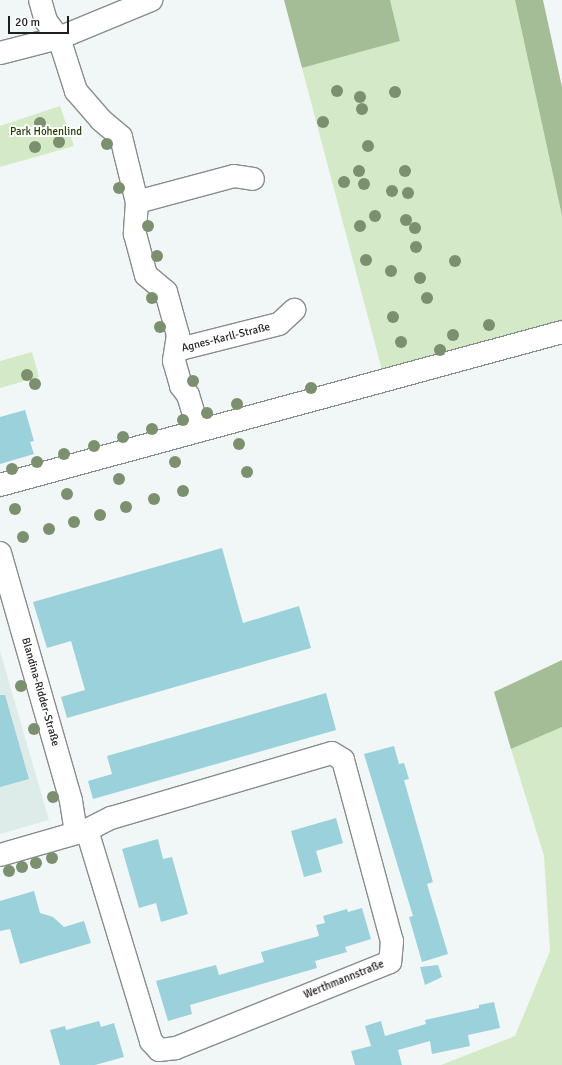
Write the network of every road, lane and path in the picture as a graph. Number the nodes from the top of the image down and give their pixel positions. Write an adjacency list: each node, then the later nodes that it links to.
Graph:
1 (40, 0): 3 (street, Agnes-Karll-Straße)
2 (151, 0): 3 (street)
3 (59, 38): 4 (street); 6 (street, Agnes-Karll-Straße)
4 (0, 53)
5 (253, 180): 6 (street)
6 (137, 202): 9 (street, Agnes-Karll-Straße)
7 (294, 310): 9 (street, Agnes-Karll-Straße)
8 (562, 332): 10 (street)
9 (176, 350): 10 (street, Agnes-Karll-Straße)
10 (199, 430): 11 (street)
11 (0, 485)
12 (0, 553): 13 (street, Blandina-Ridder-Straße)
13 (82, 831): 13 (street, Werthmannstraße); 14 (street, Werthmannstraße)
14 (0, 856)

